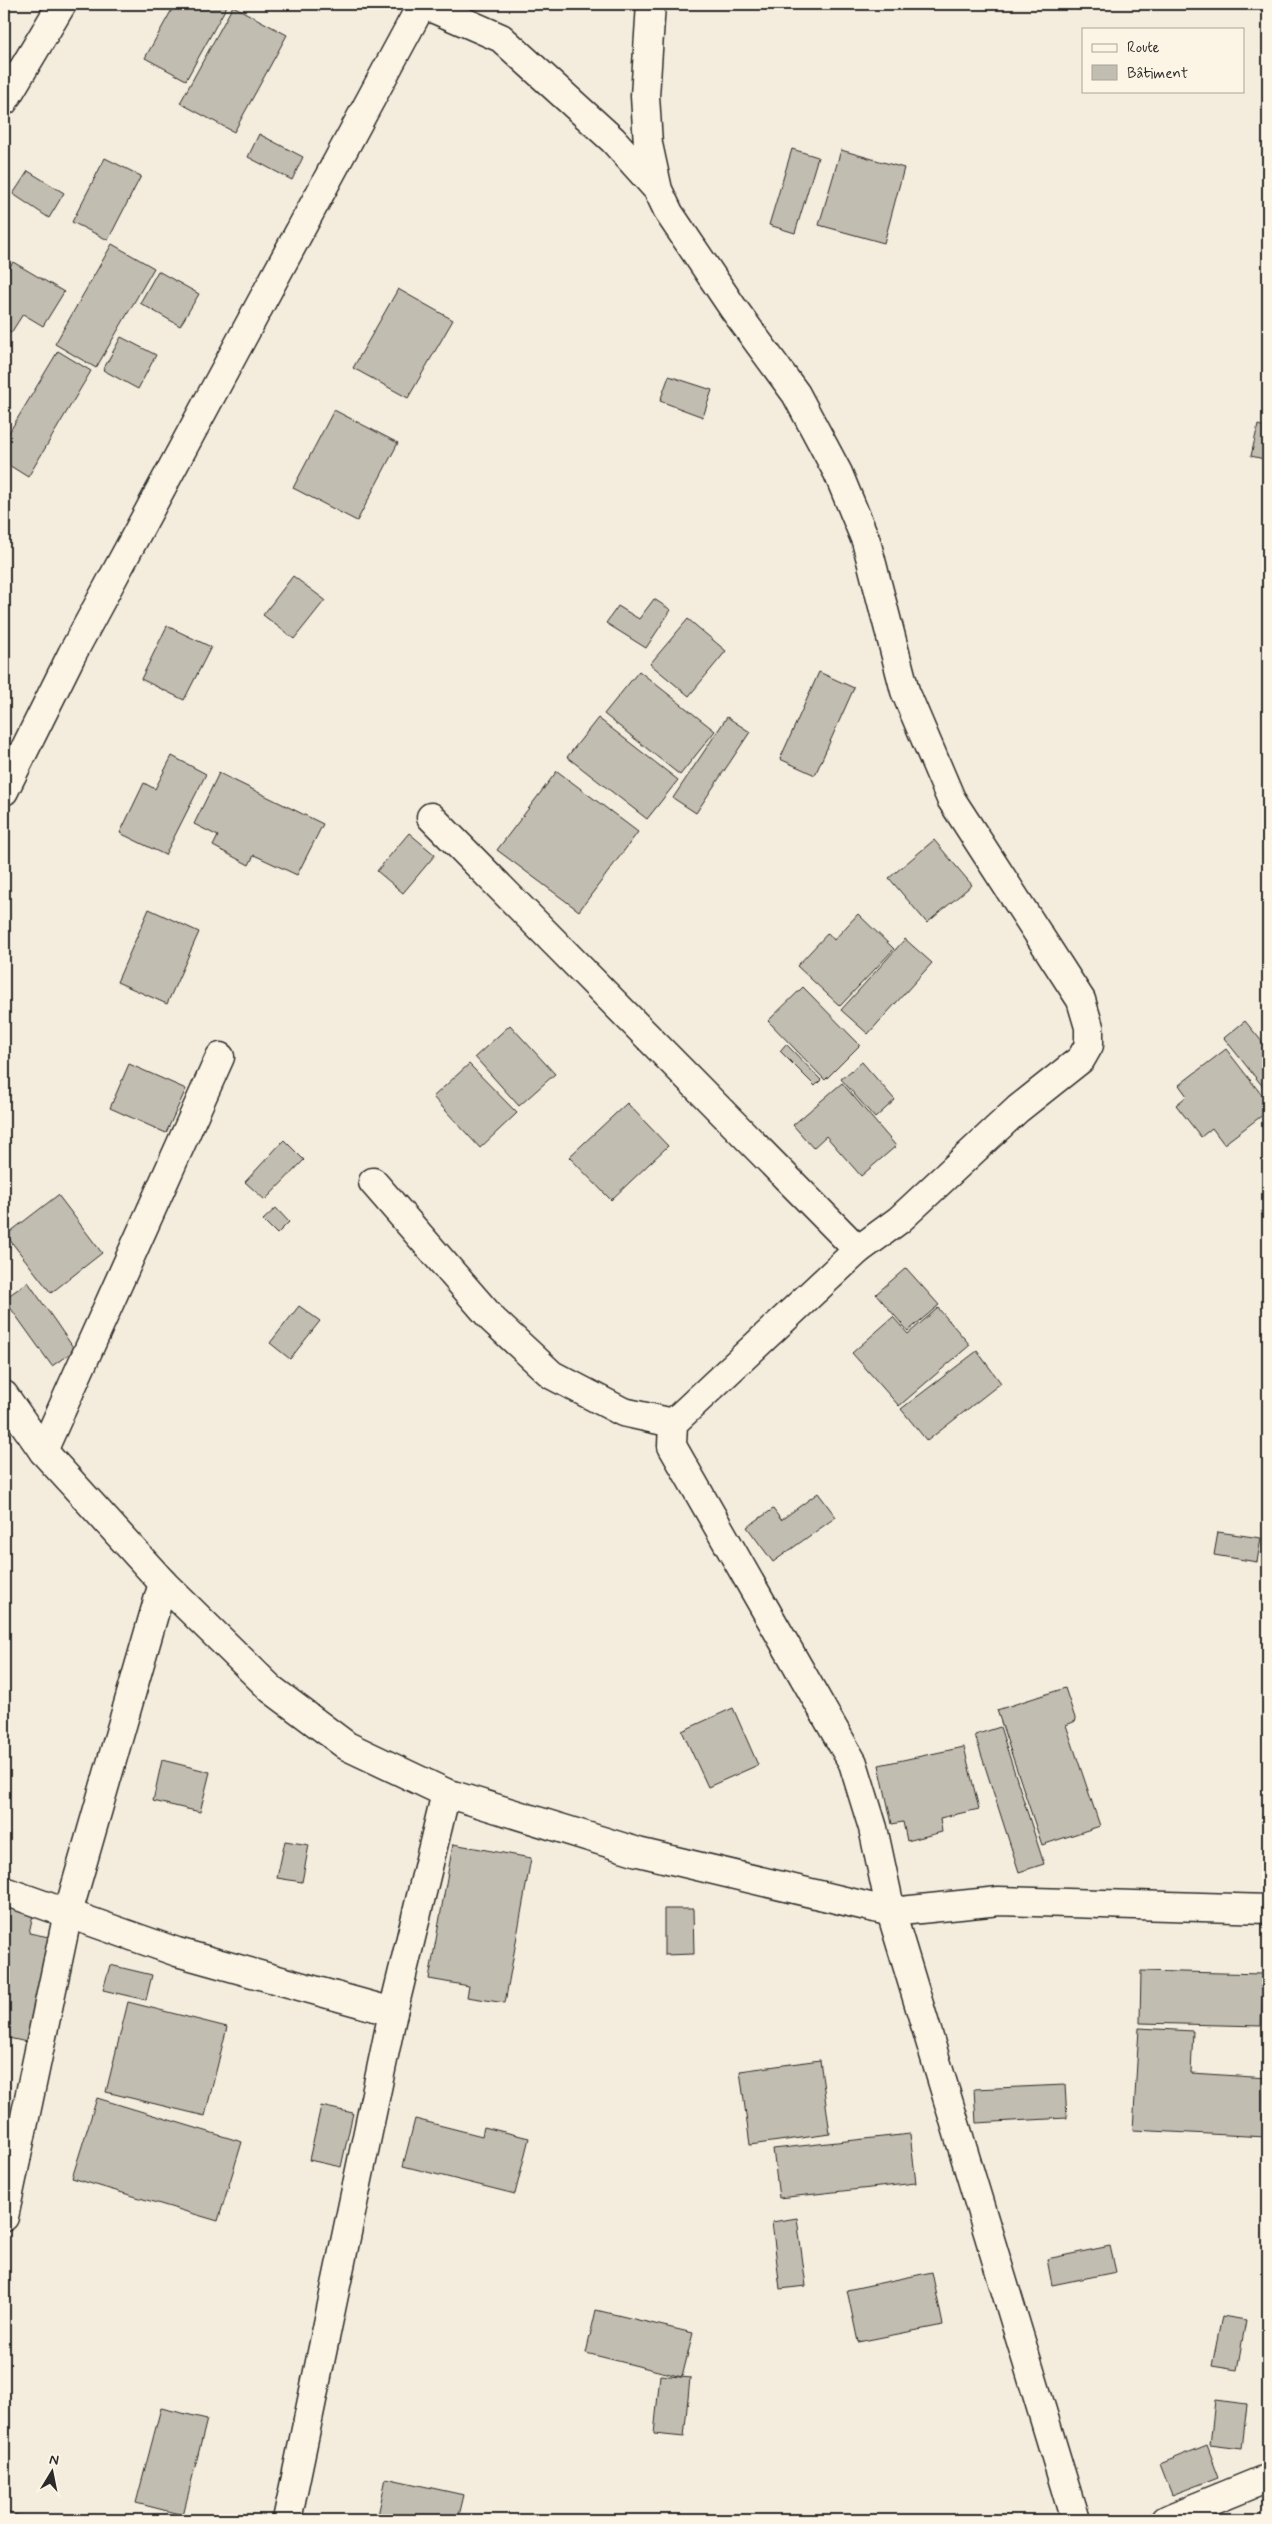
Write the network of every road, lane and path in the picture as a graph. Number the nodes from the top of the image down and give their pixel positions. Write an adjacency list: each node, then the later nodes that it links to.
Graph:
1 (62, 4): 4 (street)
2 (423, 4): 5 (street); 6 (street)
3 (652, 4): 5 (street)
4 (4, 101)
5 (658, 190): 10 (street)
6 (4, 790)
7 (431, 817): 10 (street)
8 (220, 1057): 13 (street)
9 (373, 1182): 12 (street)
10 (858, 1250): 12 (street)
11 (4, 1395): 13 (street)
12 (673, 1423): 18 (street)
13 (43, 1452): 14 (street)
14 (163, 1583): 15 (street); 19 (street)
15 (446, 1793): 18 (street); 20 (street)
16 (4, 1891): 19 (street)
17 (1268, 1909): 18 (street)
18 (890, 1912): 24 (street)
19 (68, 1913): 20 (street); 21 (street)
20 (393, 2012): 23 (street)
21 (4, 2217)
22 (1268, 2478): 25 (street)
23 (287, 2520)
24 (1075, 2520)
25 (1165, 2520)

